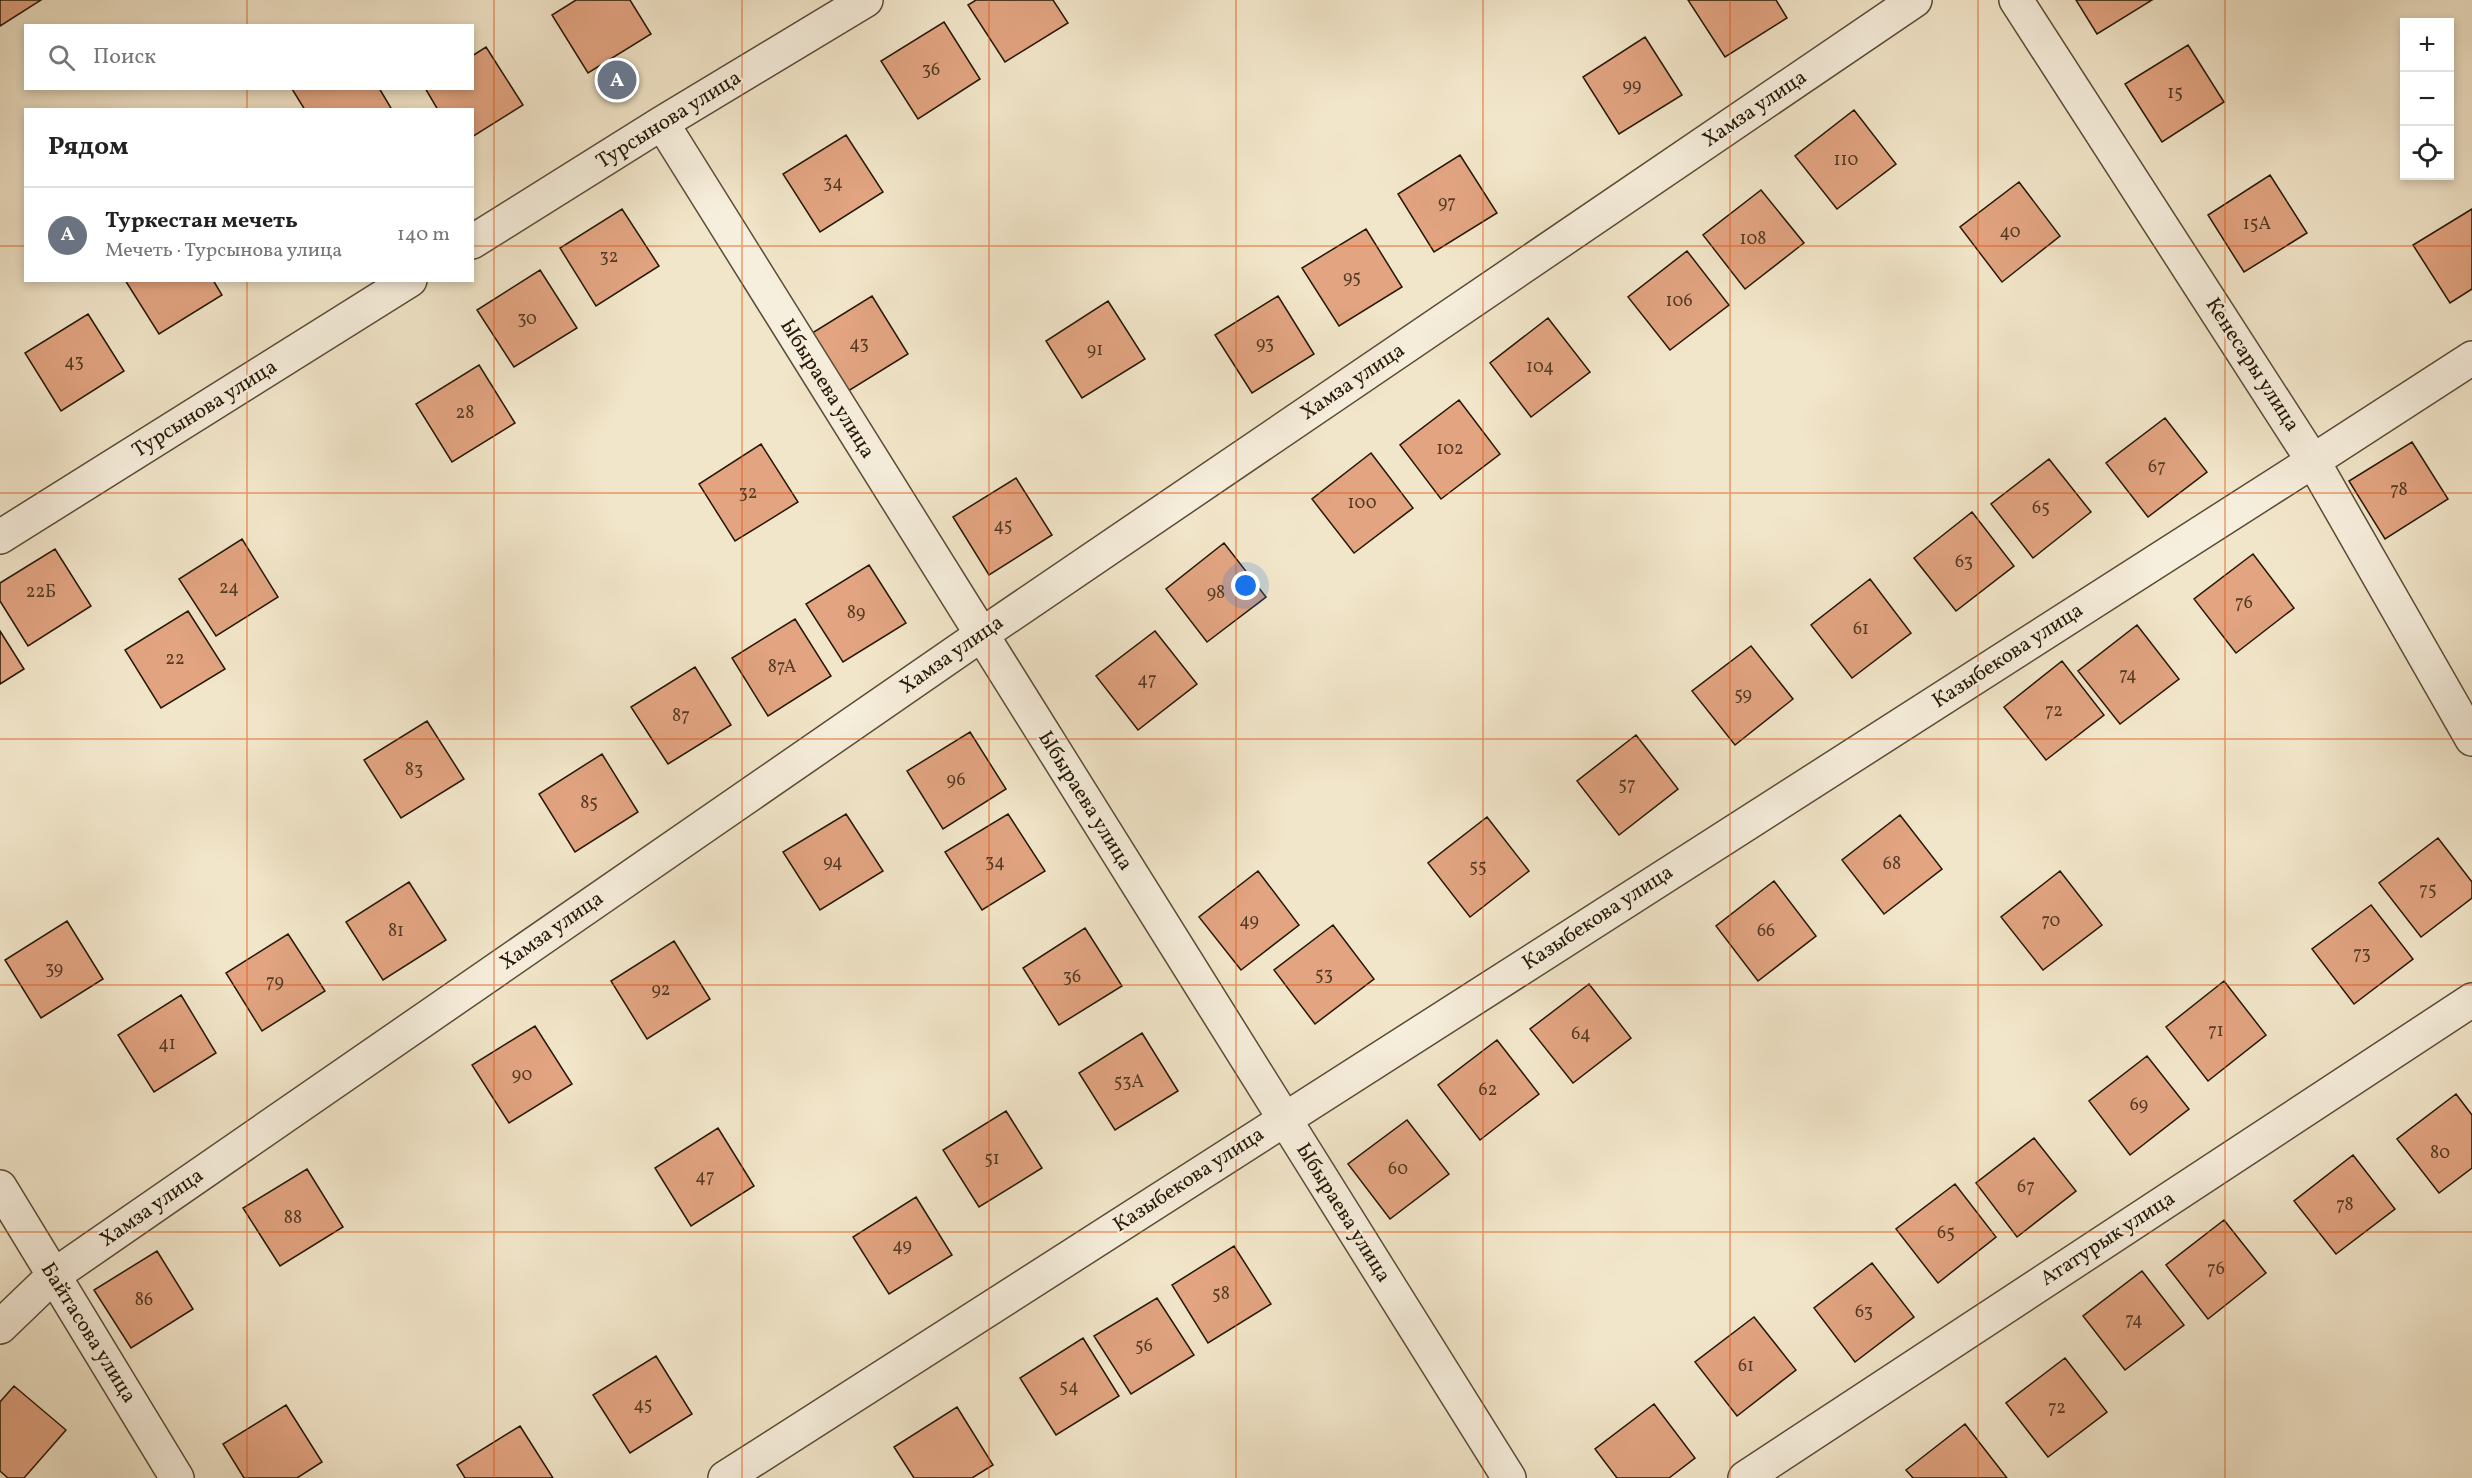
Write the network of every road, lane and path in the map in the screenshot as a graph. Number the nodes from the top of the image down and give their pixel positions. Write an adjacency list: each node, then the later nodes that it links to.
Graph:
1 (866, 0): 4 (street, Турсынова улица)
2 (1915, 0): 10 (street, Хамза улица)
3 (2016, 0): 8 (street, Кенесары улица)
4 (662, 123): 5 (street, Турсынова улица); 10 (street, Ыбыраева улица)
5 (474, 241)
6 (407, 282): 9 (street, Турсынова улица)
7 (2472, 358): 8 (street, Казыбекова улица)
8 (2313, 461): 11 (street, Кенесары улица); 13 (street, Казыбекова улица)
9 (0, 537)
10 (981, 635): 13 (street, Ыбыраева улица); 15 (street, Хамза улица)
11 (2472, 739)
12 (2472, 1000): 20 (street, Ататурык улица)
13 (1284, 1119): 18 (street, Казыбекова улица); 19 (street, Ыбыраева улица)
14 (0, 1187): 15 (street, Байтасова улица)
15 (53, 1276): 16 (street, Хамза улица); 17 (street, Байтасова улица)
16 (0, 1327)
17 (177, 1478)
18 (725, 1478)
19 (1509, 1478)
20 (1745, 1478)

